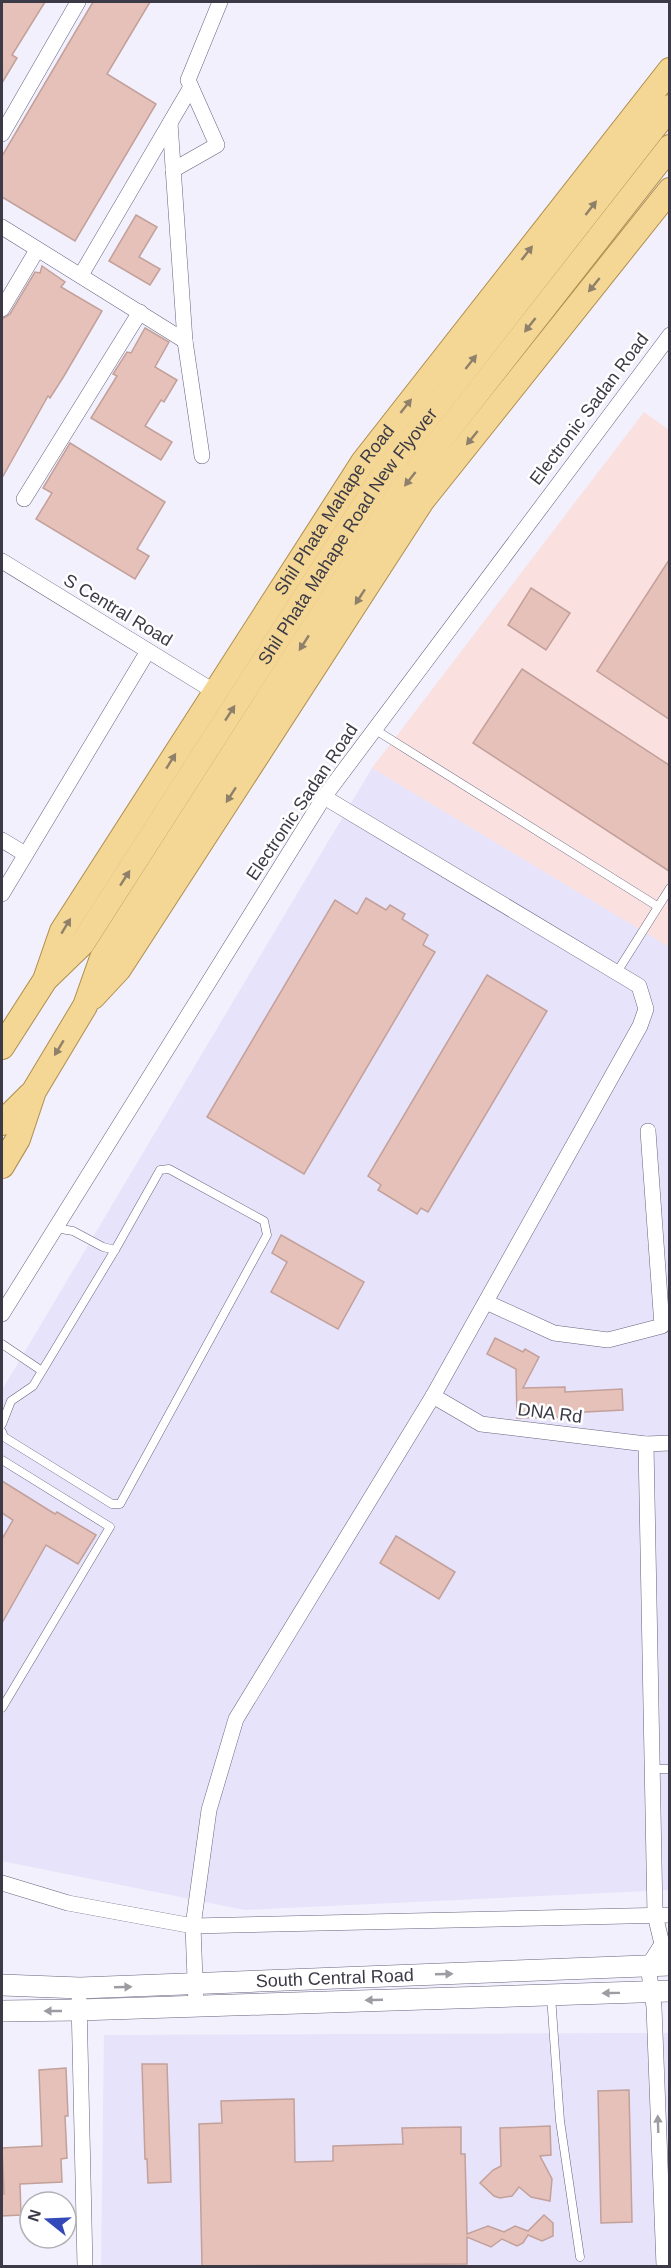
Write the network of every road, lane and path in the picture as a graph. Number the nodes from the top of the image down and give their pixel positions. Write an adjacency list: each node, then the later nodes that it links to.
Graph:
1 (78, 2): 7 (street)
2 (220, 2): 4 (street)
3 (669, 70): 22 (main road, Shil Phata Mahape Road, one-way to 3)
4 (192, 87): 6 (street); 9 (street)
5 (669, 107): 30 (main road, Shil Phata Mahape Road New Flyover, one-way to 5)
6 (170, 123): 9 (street); 13 (street)
7 (2, 134)
8 (669, 147): 30 (main road, Shil Phata Mahape Road New Flyover, one-way to 30)
9 (173, 170): 17 (street)
10 (669, 190): 33 (main road, one-way to 33)
11 (2, 227): 12 (street)
12 (37, 250): 13 (street); 14 (street)
13 (81, 275): 15 (street)
14 (2, 309)
15 (140, 312): 17 (street); 19 (street)
16 (669, 335): 23 (street, Electronic Sadan Road)
17 (185, 341): 18 (street)
18 (202, 456)
19 (24, 499)
20 (2, 561): 21 (street, S Central Road)
21 (148, 651): 22 (street, S Central Road); 26 (street)
22 (215, 692): 32 (main road, Shil Phata Mahape Road, one-way to 22)
23 (374, 729): 24 (street, Electronic Sadan Road); 29 (lane)
24 (324, 797): 31 (street); 39 (street, Electronic Sadan Road)
25 (2, 840): 26 (street)
26 (25, 855): 28 (street)
27 (669, 888): 29 (lane)
28 (2, 894)
29 (657, 906): 31 (lane)
30 (92, 951): 32 (main road, Shil Phata Mahape Road New Flyover); 33 (main road, Shil Phata Mahape Road New Flyover)
31 (617, 972): 41 (street)
32 (45, 980): 34 (main road)
33 (85, 1006): 35 (main road, one-way to 35)
34 (2, 1047)
35 (34, 1091): 36 (main road); 38 (main road)
36 (2, 1123)
37 (648, 1131): 41 (street)
38 (2, 1166)
39 (55, 1228): 40 (lane); 42 (street, Electronic Sadan Road)
40 (115, 1250): 44 (lane); 47 (lane)
41 (486, 1302): 45 (street)
42 (2, 1314)
43 (2, 1344): 44 (lane)
44 (42, 1371): 46 (lane)
45 (434, 1396): 49 (street, DNA Rd); 56 (street)
46 (2, 1424)
47 (2, 1432)
48 (669, 1443): 49 (street, DNA Rd)
49 (646, 1444): 52 (street)
50 (2, 1460): 51 (lane)
51 (2, 1708)
52 (652, 1769): 53 (lane); 55 (street)
53 (669, 1769)
54 (2, 1883): 56 (street)
55 (662, 1915): 56 (street); 57 (street)
56 (193, 1926): 60 (street)
57 (666, 1948): 59 (street)
58 (669, 1965): 59 (main road, South Central Road)
59 (648, 1966): 60 (main road, South Central Road, one-way to 59); 63 (street)
60 (194, 1984): 62 (main road, South Central Road, one-way to 60); 65 (street)
61 (2, 1985): 62 (main road, South Central Road)
62 (80, 1988): 66 (street)
63 (661, 1992): 64 (main road, South Central Road, one-way to 64); 70 (street, one-way to 63)
64 (551, 1994): 65 (main road, South Central Road, one-way to 65); 68 (lane)
65 (196, 2006): 66 (main road, South Central Road)
66 (79, 2010): 67 (main road, South Central Road, one-way to 67); 69 (street)
67 (2, 2011)
68 (580, 2257)
69 (85, 2266)
70 (664, 2266)

